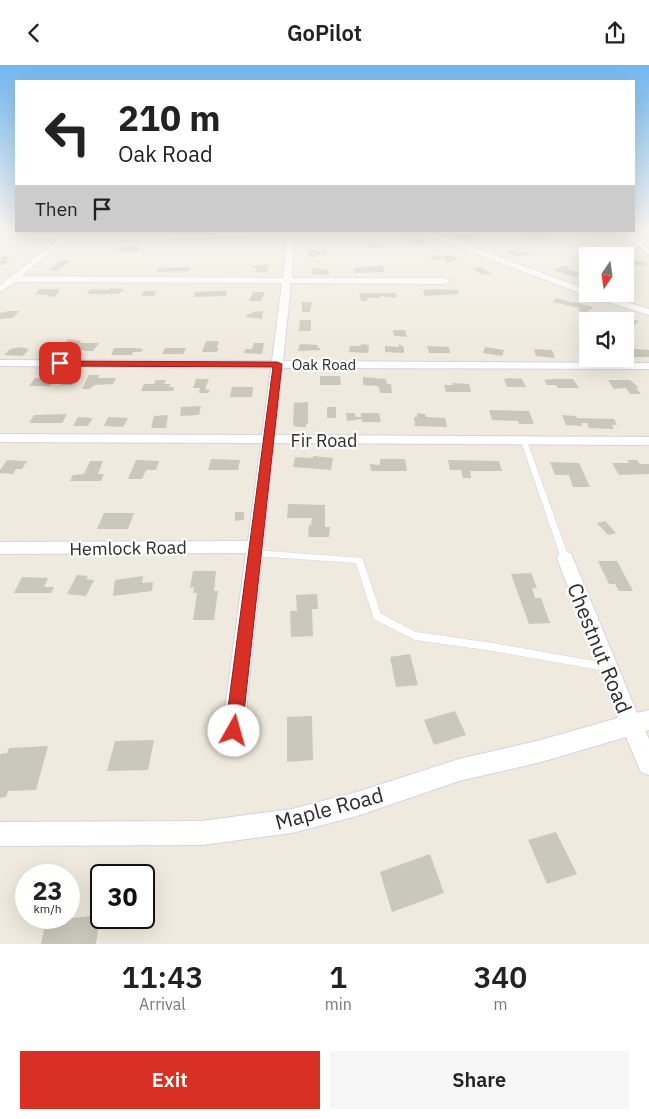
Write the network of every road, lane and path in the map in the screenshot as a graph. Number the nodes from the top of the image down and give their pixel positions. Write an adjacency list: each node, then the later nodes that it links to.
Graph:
1 (25, 269): 4 (street)
2 (289, 269): 5 (street)
3 (523, 269): 8 (street)
4 (13, 279): 5 (street); 7 (street)
5 (288, 280): 6 (street); 12 (street)
6 (445, 281)
7 (0, 289)
8 (579, 290)
9 (620, 303): 10 (street)
10 (649, 312)
11 (0, 363): 12 (street, Oak Road)
12 (277, 364): 13 (street, Oak Road); 15 (street)
13 (649, 366)
14 (0, 438): 15 (street, Fir Road)
15 (268, 439): 16 (street, Fir Road); 19 (street)
16 (524, 441): 17 (street, Fir Road); 20 (lane)
17 (649, 441)
18 (0, 548): 19 (street, Hemlock Road)
19 (255, 550): 21 (lane); 23 (street)
20 (565, 558): 21 (street, Chestnut Road)
21 (607, 668): 22 (street, Chestnut Road)
22 (640, 723): 24 (street, Chestnut Road); 25 (street, Maple Road)
23 (234, 731)
24 (649, 764)
25 (0, 834)

